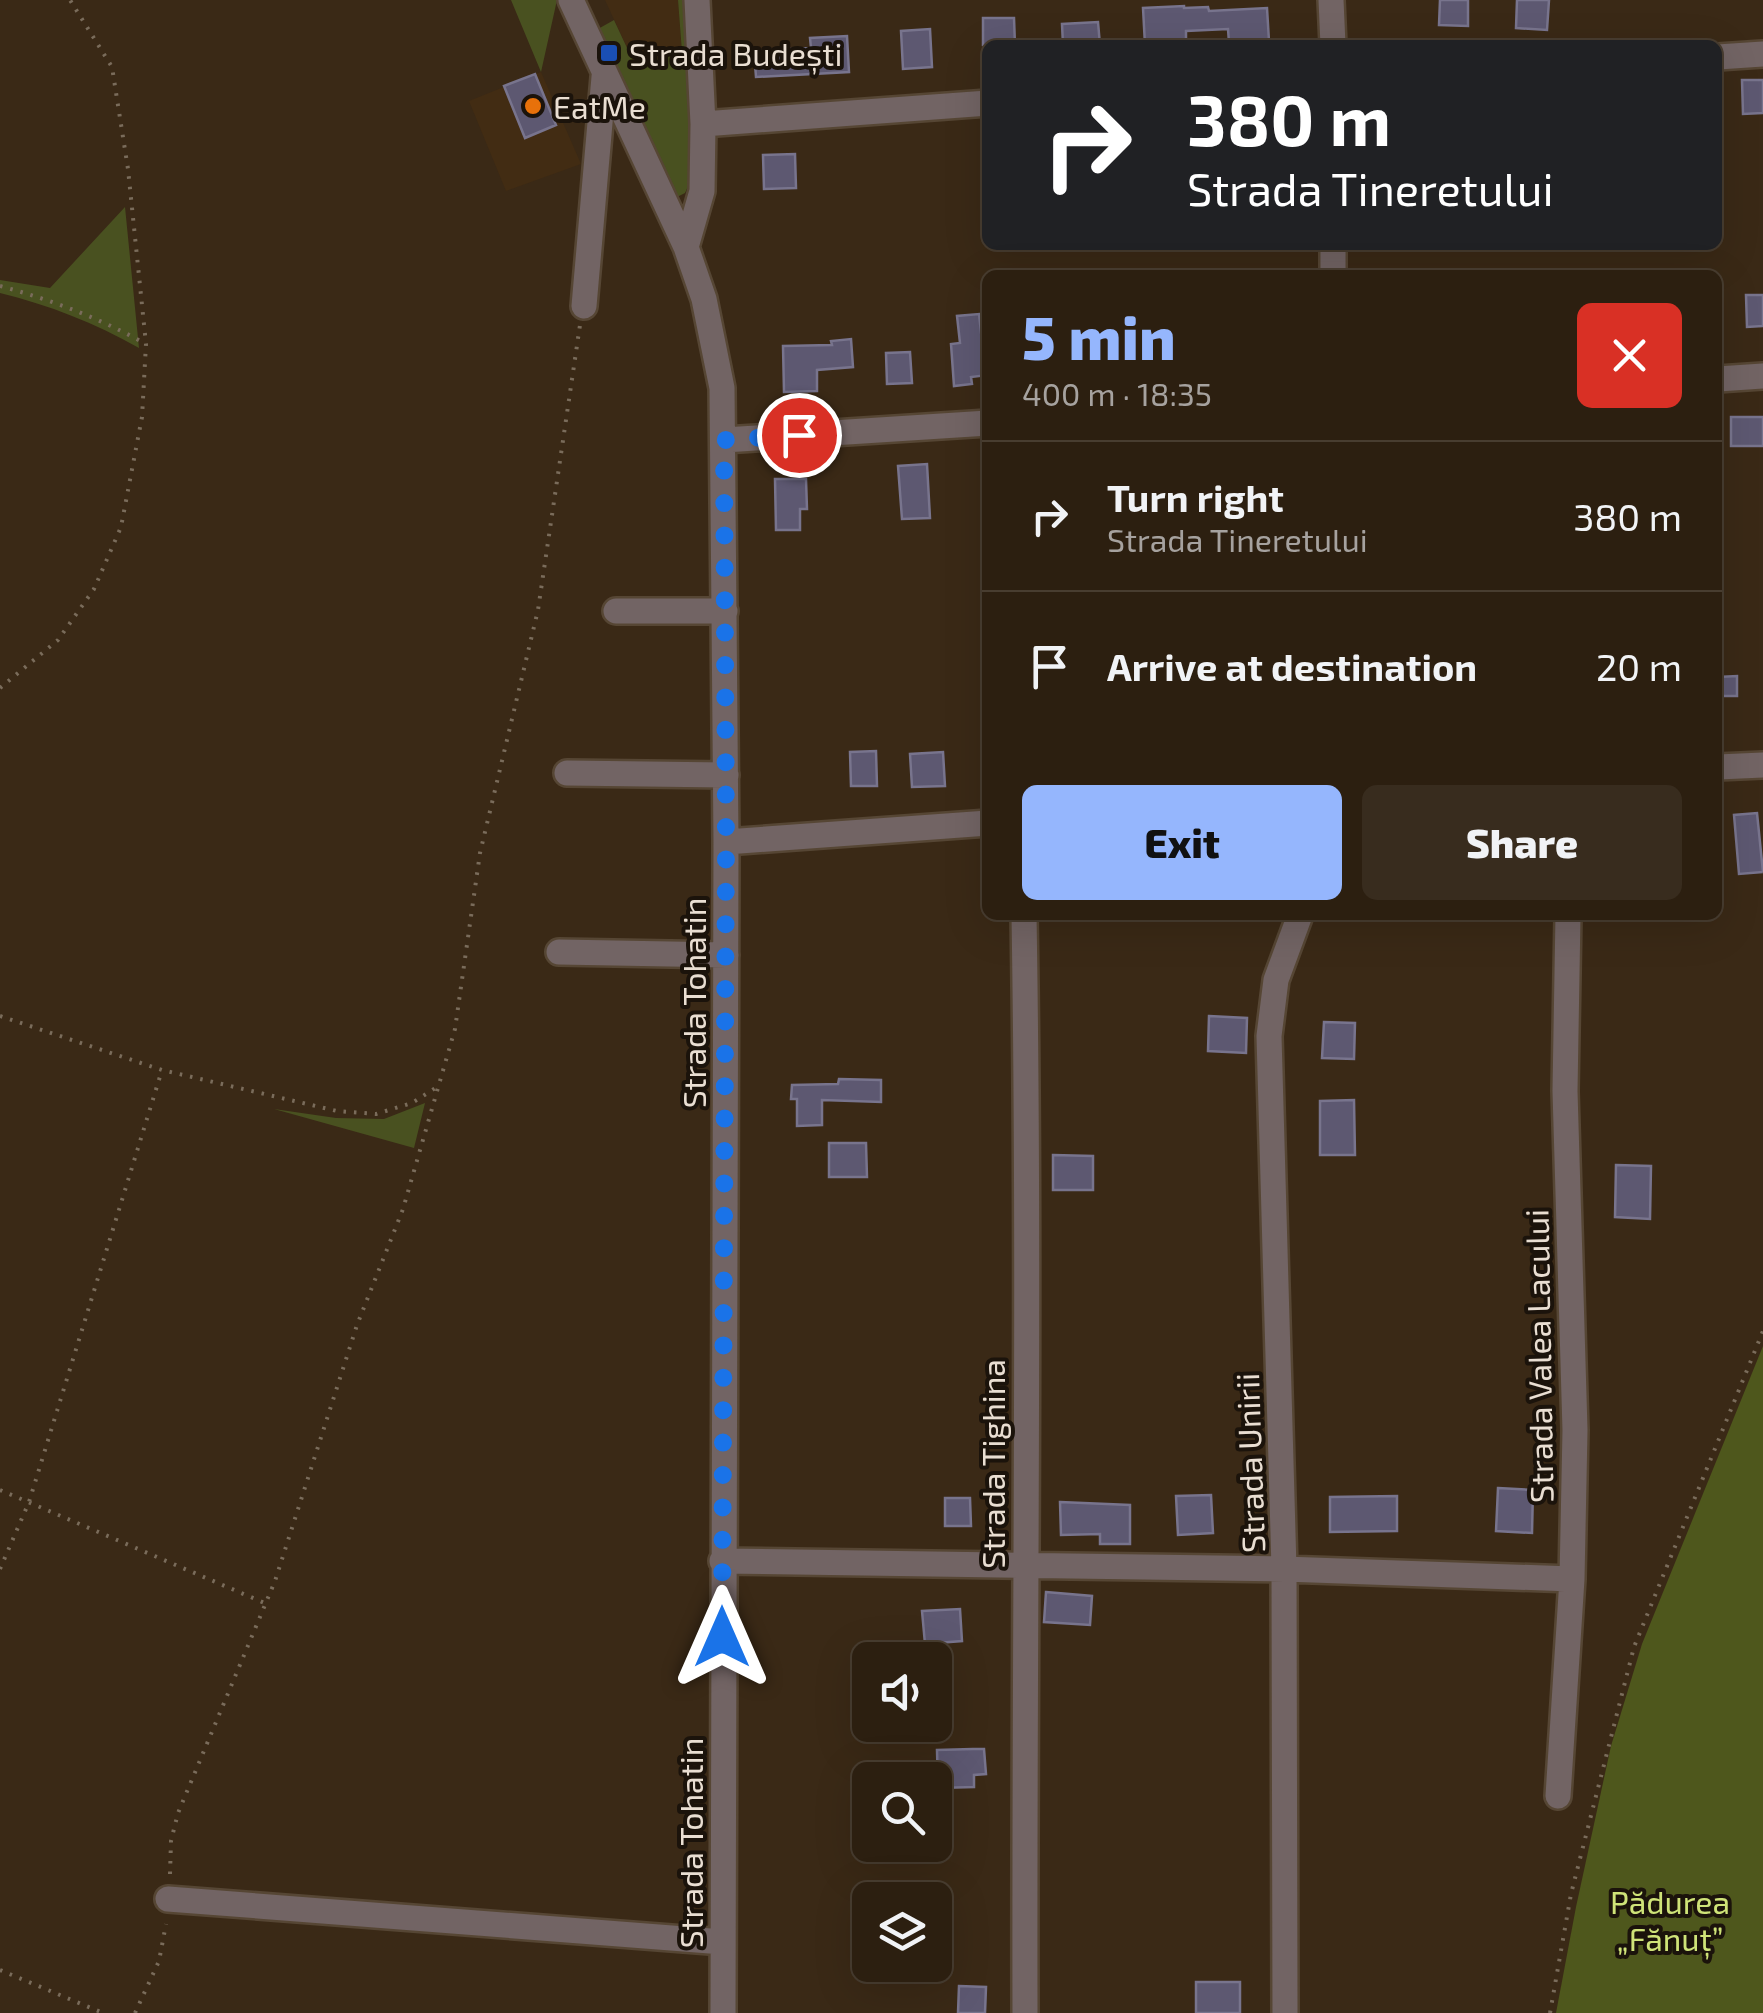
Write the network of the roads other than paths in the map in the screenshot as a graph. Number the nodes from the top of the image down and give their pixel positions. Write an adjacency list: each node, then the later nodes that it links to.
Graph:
1 (570, 0): 7 (street)
2 (697, 0): 9 (street)
3 (1332, 0): 4 (street)
4 (1333, 40)
5 (1763, 54): 6 (street)
6 (1722, 56)
7 (604, 74): 10 (street); 11 (street)
8 (982, 103): 9 (street)
9 (703, 124): 10 (street)
10 (686, 246): 15 (street, Strada Tohatin)
11 (584, 306)
12 (1763, 376): 13 (street)
13 (1722, 378)
14 (982, 422): 15 (street)
15 (724, 440): 17 (street, Strada Tohatin)
16 (616, 611): 17 (street)
17 (725, 611): 21 (street, Strada Tohatin)
18 (1763, 764): 19 (street)
19 (1722, 767)
20 (567, 773): 21 (street)
21 (726, 774): 23 (street, Strada Tohatin)
22 (982, 823): 23 (street)
23 (726, 842): 28 (street, Strada Tohatin)
24 (1024, 920): 30 (street, Strada Tighina)
25 (1298, 920): 31 (street, Strada Unirii)
26 (1568, 920): 32 (street, Strada Valea Lacului)
27 (559, 952): 28 (street)
28 (726, 955): 29 (street, Strada Tohatin)
29 (722, 1561): 30 (street); 35 (street, Strada Tohatin)
30 (1024, 1567): 31 (street); 37 (street, Strada Tighina)
31 (1284, 1569): 32 (street); 38 (street, Strada Unirii)
32 (1572, 1579): 33 (street, Strada Valea Lacului)
33 (1558, 1796)
34 (168, 1899): 35 (street)
35 (723, 1942): 36 (street, Strada Tohatin)
36 (723, 2013)
37 (1025, 2013)
38 (1285, 2013)

